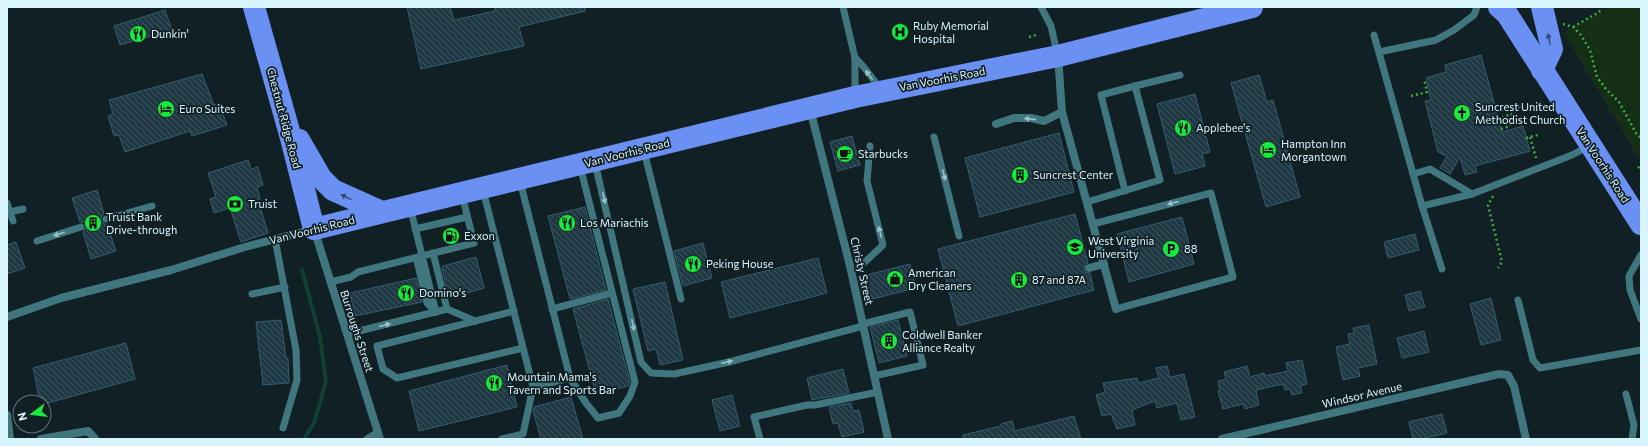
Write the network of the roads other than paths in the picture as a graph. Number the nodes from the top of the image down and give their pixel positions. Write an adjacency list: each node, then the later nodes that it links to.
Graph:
1 (254, 7): 19 (main road, Chestnut Ridge Road)
2 (843, 7): 11 (lane)
3 (1041, 7): 10 (lane)
4 (1477, 7): 9 (lane)
5 (1499, 7): 12 (main road, Van Voorhis Road)
6 (1542, 7): 12 (main road, one-way to 6)
7 (1239, 9): 10 (main road, Van Voorhis Road)
8 (1374, 35): 9 (lane)
9 (1379, 52): 26 (lane)
10 (1058, 56): 15 (main road, Van Voorhis Road); 18 (street)
11 (855, 58): 15 (lane, one-way to 11); 16 (lane)
12 (1542, 70): 22 (main road, Van Voorhis Road)
13 (1180, 75): 14 (lane)
14 (1135, 86): 29 (lane); 29 (lane)
15 (883, 91): 16 (main road, Van Voorhis Road)
16 (855, 97): 17 (main road, Van Voorhis Road)
17 (810, 108): 24 (main road, Van Voorhis Road); 72 (street, Christy Street)
18 (1062, 112): 20 (street, one-way to 20); 32 (street)
19 (285, 116): 39 (main road, one-way to 19); 46 (main road, Chestnut Ridge Road)
20 (996, 124)
21 (934, 137): 48 (lane, one-way to 48)
22 (1590, 145): 31 (lane); 44 (main road, Van Voorhis Road)
23 (870, 146): 54 (lane, one-way to 23)
24 (643, 149): 25 (main road, Van Voorhis Road); 62 (lane)
25 (587, 162): 27 (main road, Van Voorhis Road); 60 (lane); 72 (lane, one-way to 72)
26 (1413, 174): 31 (lane); 36 (lane)
27 (519, 179): 28 (main road, Van Voorhis Road); 64 (lane)
28 (483, 188): 30 (main road, Van Voorhis Road); 67 (lane)
29 (1125, 191): 32 (lane)
30 (462, 193): 35 (main road, Van Voorhis Road); 40 (lane)
31 (1472, 194): 36 (lane)
32 (1087, 202): 43 (street)
33 (7, 203): 38 (lane)
34 (152, 206): 41 (lane)
35 (410, 206): 39 (main road, Van Voorhis Road); 47 (lane)
36 (1422, 206): 57 (lane)
37 (23, 209): 38 (lane)
38 (10, 212): 42 (lane)
39 (382, 212): 46 (main road, Van Voorhis Road)
40 (468, 217): 47 (lane); 51 (lane)
41 (106, 219)
42 (13, 220)
43 (1093, 224): 55 (street); 66 (lane, one-way to 43)
44 (1641, 224)
45 (81, 227): 50 (lane, one-way to 50)
46 (314, 229): 49 (street, Van Voorhis Road); 58 (street, Burroughs Street)
47 (415, 229): 52 (lane)
48 (959, 236)
49 (275, 239): 59 (lane); 69 (street, Van Voorhis Road)
50 (37, 241)
51 (433, 253): 52 (lane); 65 (lane)
52 (422, 255): 58 (lane); 68 (lane)
53 (1641, 255): 70 (lane)
54 (864, 262)
55 (1104, 264): 56 (street); 66 (street)
56 (1089, 268)
57 (1442, 269)
58 (330, 282): 73 (street, Burroughs Street)
59 (285, 287): 61 (lane); 82 (lane)
60 (612, 293): 64 (lane); 77 (lane)
61 (252, 294)
62 (681, 299)
63 (1518, 300): 75 (lane)
64 (552, 308): 77 (lane)
65 (447, 309): 68 (lane); 71 (lane)
66 (1116, 309)
67 (514, 311): 71 (lane); 74 (lane)
68 (436, 312): 73 (lane, one-way to 68)
69 (7, 317)
70 (1641, 319)
71 (475, 321): 74 (lane)
72 (863, 325): 76 (street, Christy Street); 76 (lane)
73 (347, 334): 83 (street, Burroughs Street)
74 (523, 348): 78 (lane)
75 (1641, 350)
76 (874, 376): 79 (street, Christy Street)
77 (570, 378): 78 (lane)
78 (533, 387): 88 (lane)
79 (878, 392): 89 (lane); 90 (street, Christy Street)
80 (1626, 394): 93 (lane)
81 (7, 415): 84 (street)
82 (283, 428)
83 (379, 436): 87 (lane)
84 (10, 439)
85 (41, 439): 86 (street)
86 (94, 439)
87 (367, 439)
88 (502, 439)
89 (760, 439)
90 (888, 439)
91 (1222, 439): 92 (street, Windsor Avenue)
92 (1526, 439)
93 (1632, 439)

